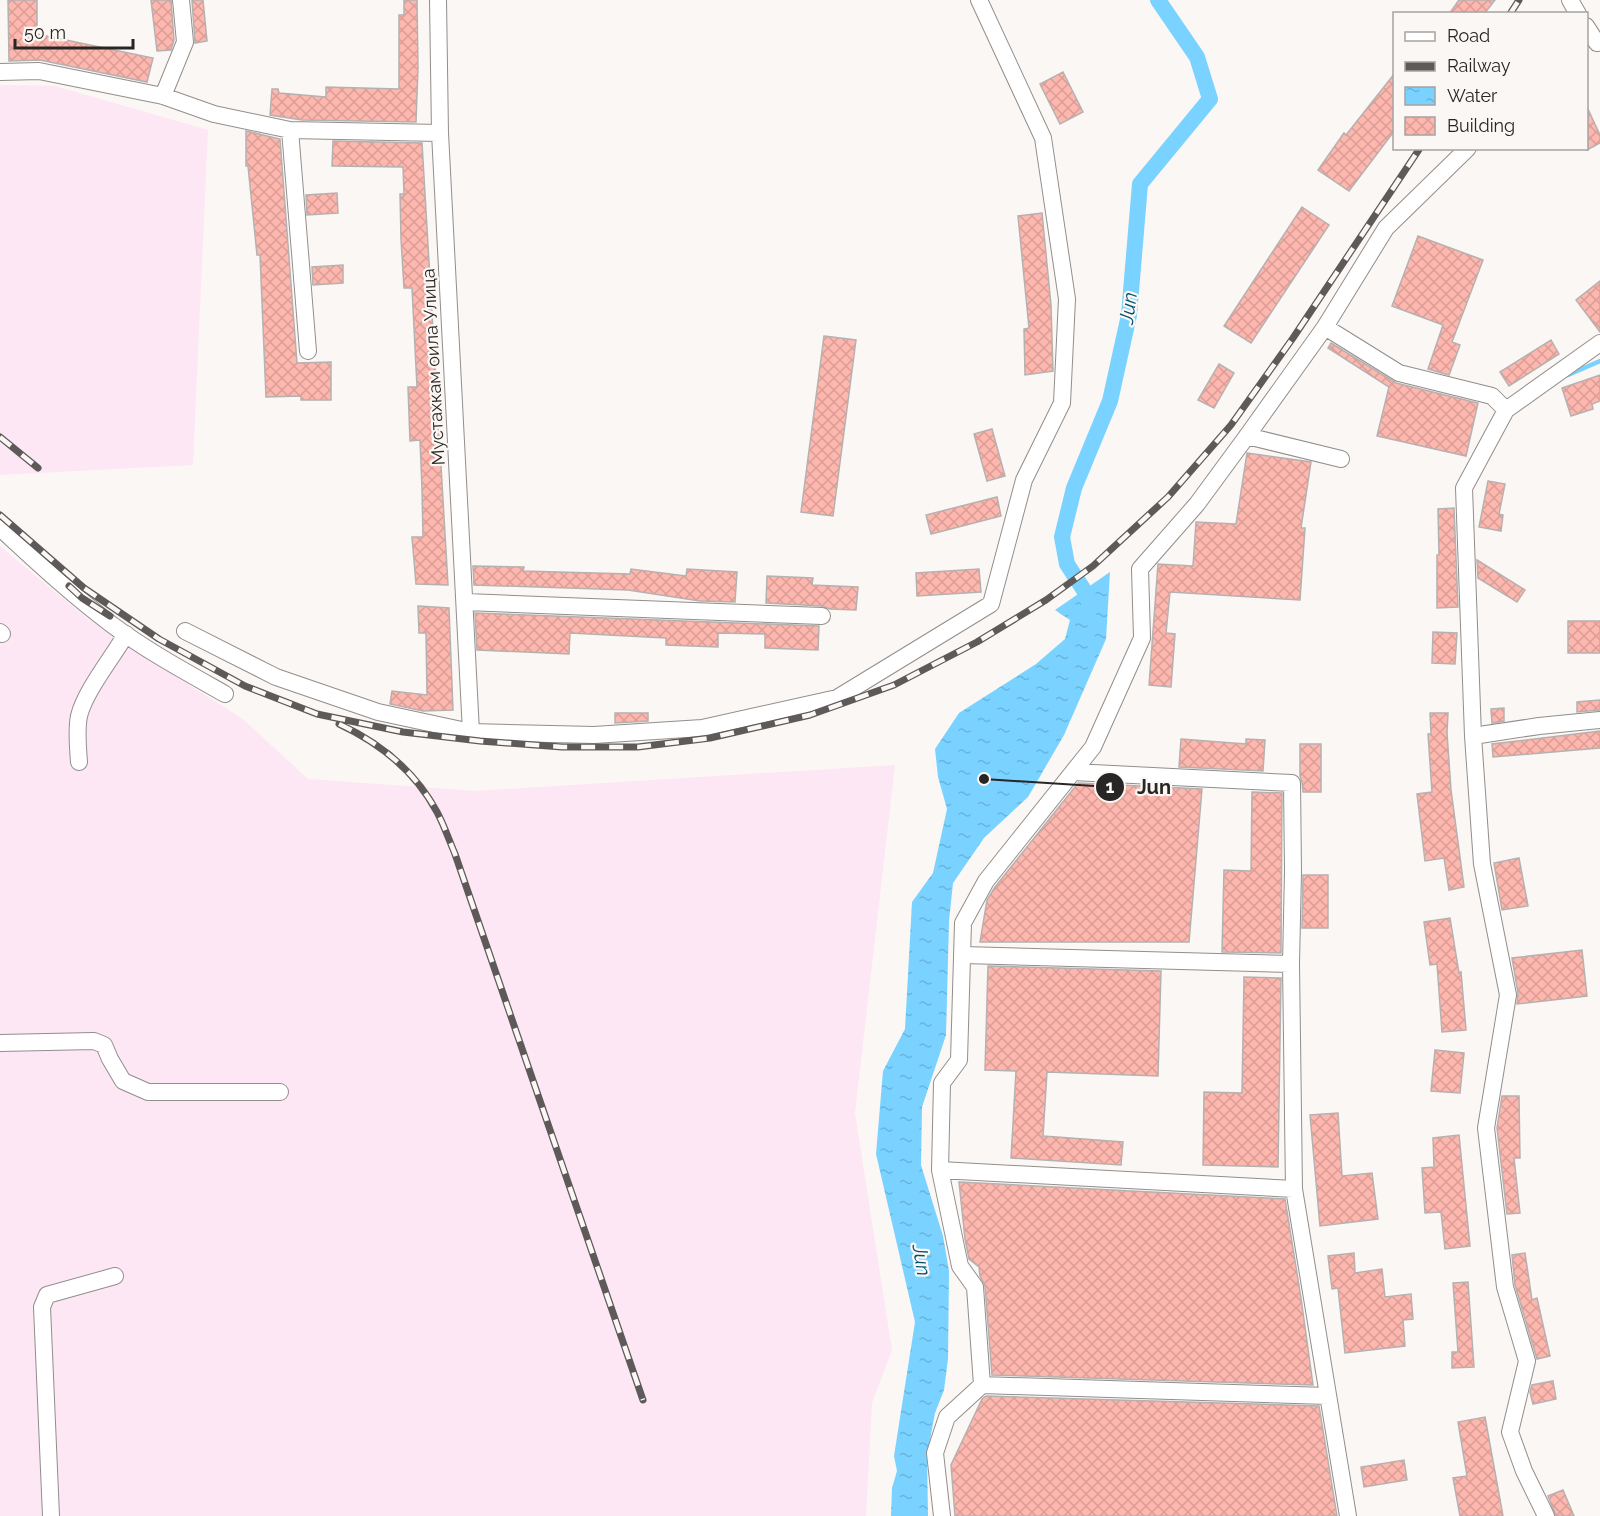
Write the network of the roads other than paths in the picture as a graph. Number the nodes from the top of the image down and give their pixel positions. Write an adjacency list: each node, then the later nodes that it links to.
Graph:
1 (181, 0): 7 (street)
2 (438, 0): 9 (street, Мустахкам оила Улица)
3 (979, 0): 24 (street)
4 (1588, 28): 5 (street)
5 (1595, 45)
6 (0, 72): 7 (street)
7 (163, 96): 8 (street)
8 (290, 130): 9 (street); 13 (street)
9 (440, 133): 18 (street, Мустахкам оила Улица)
10 (1466, 150): 11 (street)
11 (1325, 327): 14 (street); 15 (street)
12 (1600, 343): 14 (street)
13 (308, 351)
14 (1506, 410): 25 (street)
15 (1246, 436): 16 (street); 27 (street)
16 (1341, 459)
17 (0, 528): 21 (street)
18 (466, 602): 19 (street); 24 (street, Мустахкам оила Улица)
19 (822, 616)
20 (185, 631): 24 (street)
21 (126, 634): 22 (street); 26 (street)
22 (225, 694)
23 (1600, 720): 25 (street)
24 (471, 732)
25 (1473, 736): 40 (street)
26 (79, 762)
27 (1073, 772): 28 (street); 29 (street)
28 (963, 955): 29 (street); 32 (street)
29 (1291, 964): 33 (street)
30 (0, 1043): 31 (street)
31 (280, 1092)
32 (940, 1170): 33 (street); 35 (street)
33 (1294, 1189): 36 (street)
34 (115, 1276): 37 (street)
35 (982, 1385): 36 (street); 38 (street)
36 (1328, 1396): 39 (street)
37 (51, 1516)
38 (942, 1516)
39 (1348, 1516)
40 (1546, 1516)

